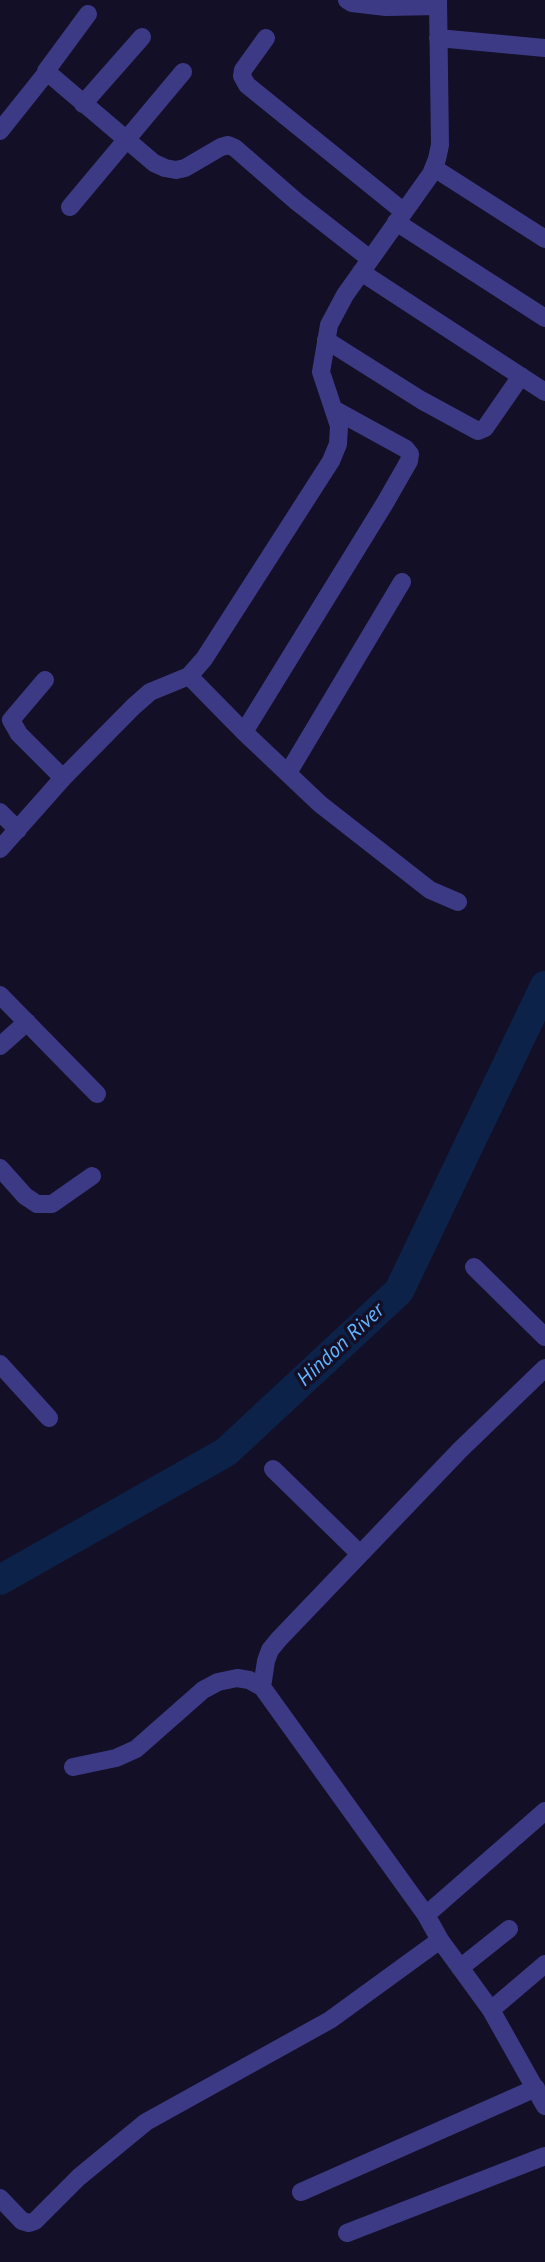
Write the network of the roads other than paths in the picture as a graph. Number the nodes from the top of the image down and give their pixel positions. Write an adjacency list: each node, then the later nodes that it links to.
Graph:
1 (346, 0): 2 (street)
2 (438, 3): 6 (street)
3 (88, 14): 8 (street)
4 (142, 37): 10 (street)
5 (266, 38): 15 (street)
6 (439, 38): 7 (street); 13 (street)
7 (545, 48)
8 (46, 71): 10 (street); 11 (street)
9 (183, 72): 12 (street)
10 (83, 104): 12 (street)
11 (0, 131)
12 (126, 139): 14 (street); 17 (street)
13 (434, 168): 15 (street); 16 (street)
14 (70, 207)
15 (400, 217): 17 (street); 18 (street)
16 (545, 239)
17 (365, 265): 19 (street); 20 (street)
18 (545, 318)
19 (326, 340): 20 (street); 22 (street)
20 (521, 376): 21 (street)
21 (545, 392)
22 (335, 410): 24 (street); 27 (street)
23 (402, 582): 28 (street)
24 (190, 676): 27 (street); 29 (street)
25 (45, 680): 26 (street)
26 (6, 721): 29 (street)
27 (244, 732): 28 (street)
28 (288, 773): 33 (street)
29 (63, 778): 31 (street)
30 (0, 812): 31 (street)
31 (18, 830): 32 (street)
32 (0, 849)
33 (457, 902)
34 (0, 995): 35 (street)
35 (27, 1022): 36 (street); 37 (street)
36 (0, 1046)
37 (97, 1094)
38 (0, 1168): 39 (street)
39 (92, 1176)
40 (474, 1267): 41 (street)
41 (545, 1337)
42 (0, 1364): 44 (street)
43 (545, 1367): 46 (street)
44 (49, 1418)
45 (273, 1469): 46 (street)
46 (360, 1554): 47 (street)
47 (262, 1687): 48 (street); 50 (street)
48 (73, 1767)
49 (545, 1811): 50 (street)
50 (426, 1915): 52 (street)
51 (509, 1929): 54 (street)
52 (440, 1940): 54 (street); 60 (street)
53 (545, 1964): 55 (street)
54 (460, 1968): 55 (street)
55 (491, 2010): 56 (street)
56 (536, 2088): 57 (street); 59 (street)
57 (545, 2106)
58 (545, 2156): 61 (street)
59 (301, 2192)
60 (0, 2198)
61 (347, 2233)

